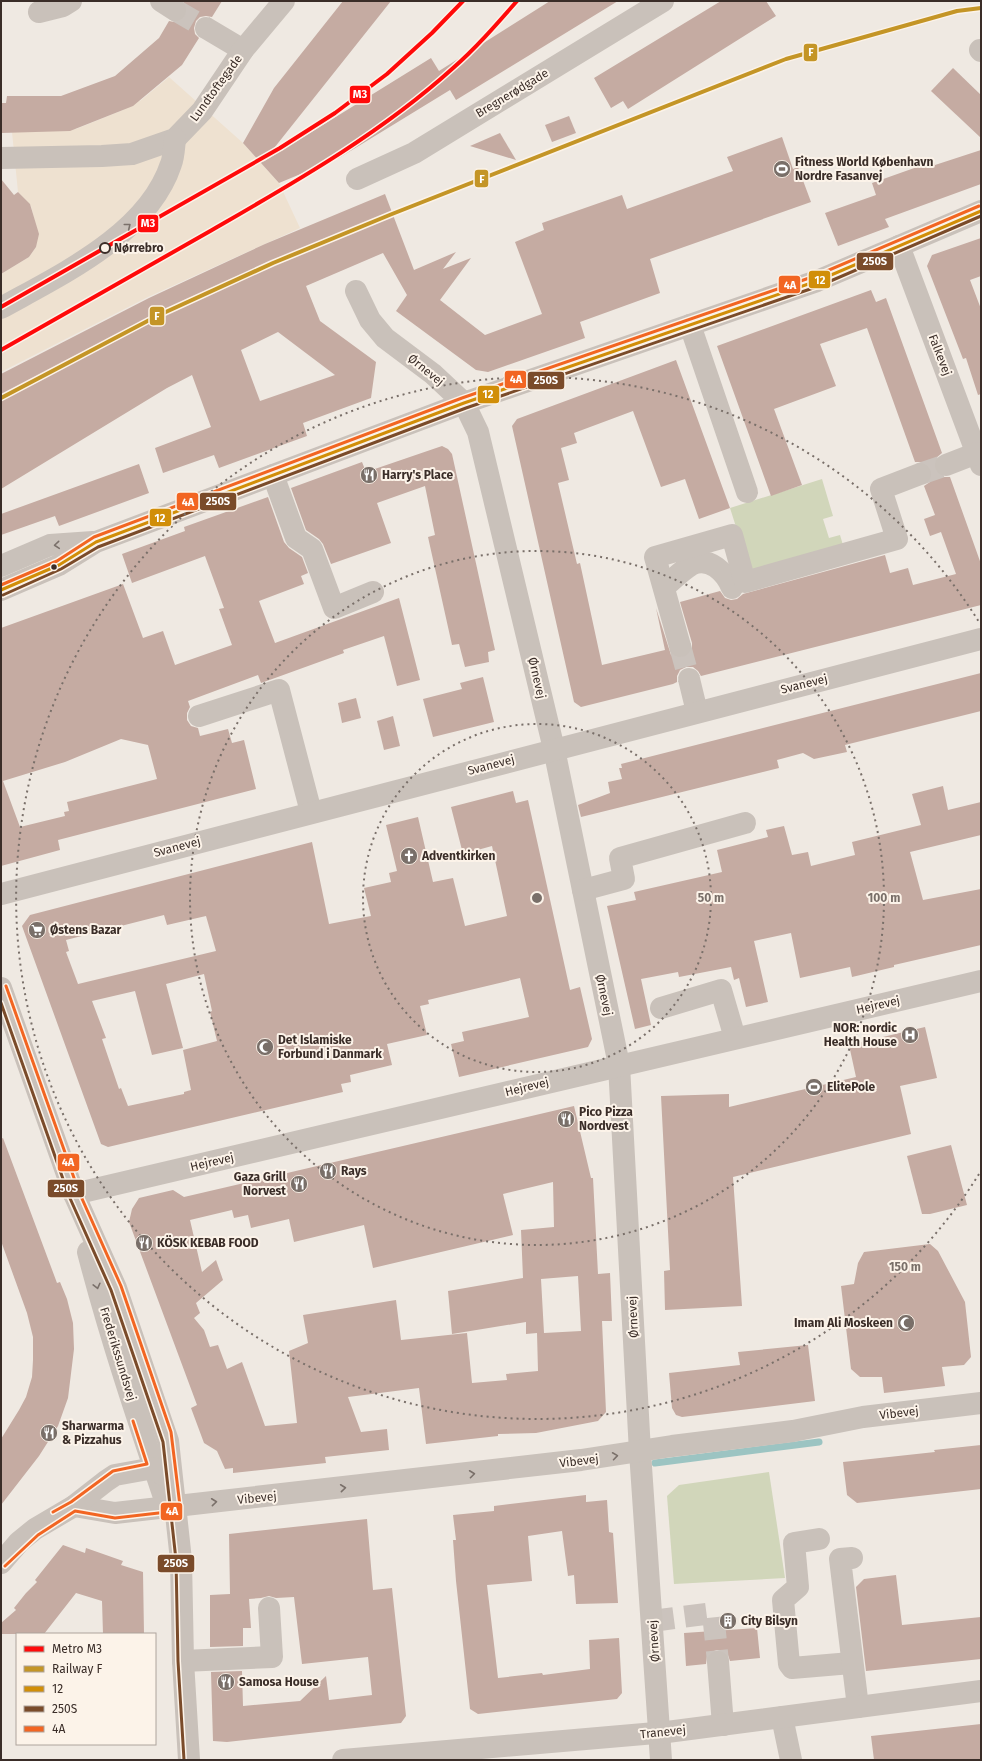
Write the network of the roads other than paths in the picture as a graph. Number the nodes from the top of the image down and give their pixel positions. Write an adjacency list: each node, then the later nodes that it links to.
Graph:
1 (71, 1): 4 (street)
2 (284, 1): 6 (street, Lundtoftegade)
3 (663, 1): 9 (street, Bregnerødgade)
4 (39, 12)
5 (206, 28): 6 (street)
6 (243, 50): 7 (street, Lundtoftegade)
7 (175, 139): 8 (street, Lundtoftegade); 13 (street, one-way to 7)
8 (1, 158)
9 (357, 179)
10 (981, 211): 11 (street)
11 (899, 246): 14 (street); 16 (street, Falkevej)
12 (356, 291): 15 (street, Ørnevej)
13 (1, 308)
14 (690, 325): 15 (street); 20 (street)
15 (464, 403): 19 (street); 32 (street, Ørnevej)
16 (979, 459): 17 (street)
17 (946, 464)
18 (920, 474): 23 (street)
19 (273, 475): 21 (street); 26 (street)
20 (747, 492)
21 (96, 542): 22 (street, one-way to 22); 25 (street)
22 (1, 566)
23 (664, 587): 24 (street); 28 (street)
24 (732, 588)
25 (1, 590)
26 (373, 592)
27 (981, 639): 30 (street, Svanevej)
28 (680, 646)
29 (689, 679): 30 (street)
30 (697, 712): 32 (street, Svanevej)
31 (199, 716): 33 (street)
32 (554, 749): 33 (street, Svanevej); 35 (street, Ørnevej)
33 (311, 812): 36 (street, Svanevej)
34 (745, 823): 35 (street)
35 (583, 890): 41 (street, Ørnevej)
36 (1, 894)
37 (981, 981): 40 (street, Hejrevej)
38 (1, 988): 42 (street, Frederikssundsvej)
39 (661, 1008): 40 (street)
40 (735, 1038): 41 (street, Hejrevej)
41 (619, 1065): 42 (street, Hejrevej); 44 (street, Ørnevej)
42 (74, 1194): 45 (street, Frederikssundsvej, one-way to 45); 46 (street, Frederikssundsvej)
43 (981, 1403): 44 (street, Vibevej)
44 (640, 1452): 46 (street, Vibevej, one-way to 44); 59 (street, Ørnevej)
45 (154, 1468): 46 (street); 47 (street)
46 (172, 1501): 47 (street, Vibevej); 52 (street, Frederikssundsvej)
47 (74, 1506): 50 (street)
48 (818, 1538): 54 (street)
49 (852, 1558): 54 (street)
50 (1, 1563)
51 (268, 1608): 52 (street)
52 (183, 1661): 60 (street, Frederikssundsvej)
53 (718, 1662): 58 (street)
54 (852, 1663): 56 (street)
55 (981, 1691): 56 (street, Tranevej)
56 (858, 1707): 57 (street, Tranevej)
57 (782, 1717): 58 (street, Tranevej); 63 (street)
58 (723, 1725): 59 (street, Tranevej)
59 (660, 1733): 61 (street, Tranevej); 62 (street, Ørnevej)
60 (189, 1760)
61 (343, 1760)
62 (661, 1760)
63 (792, 1760)

